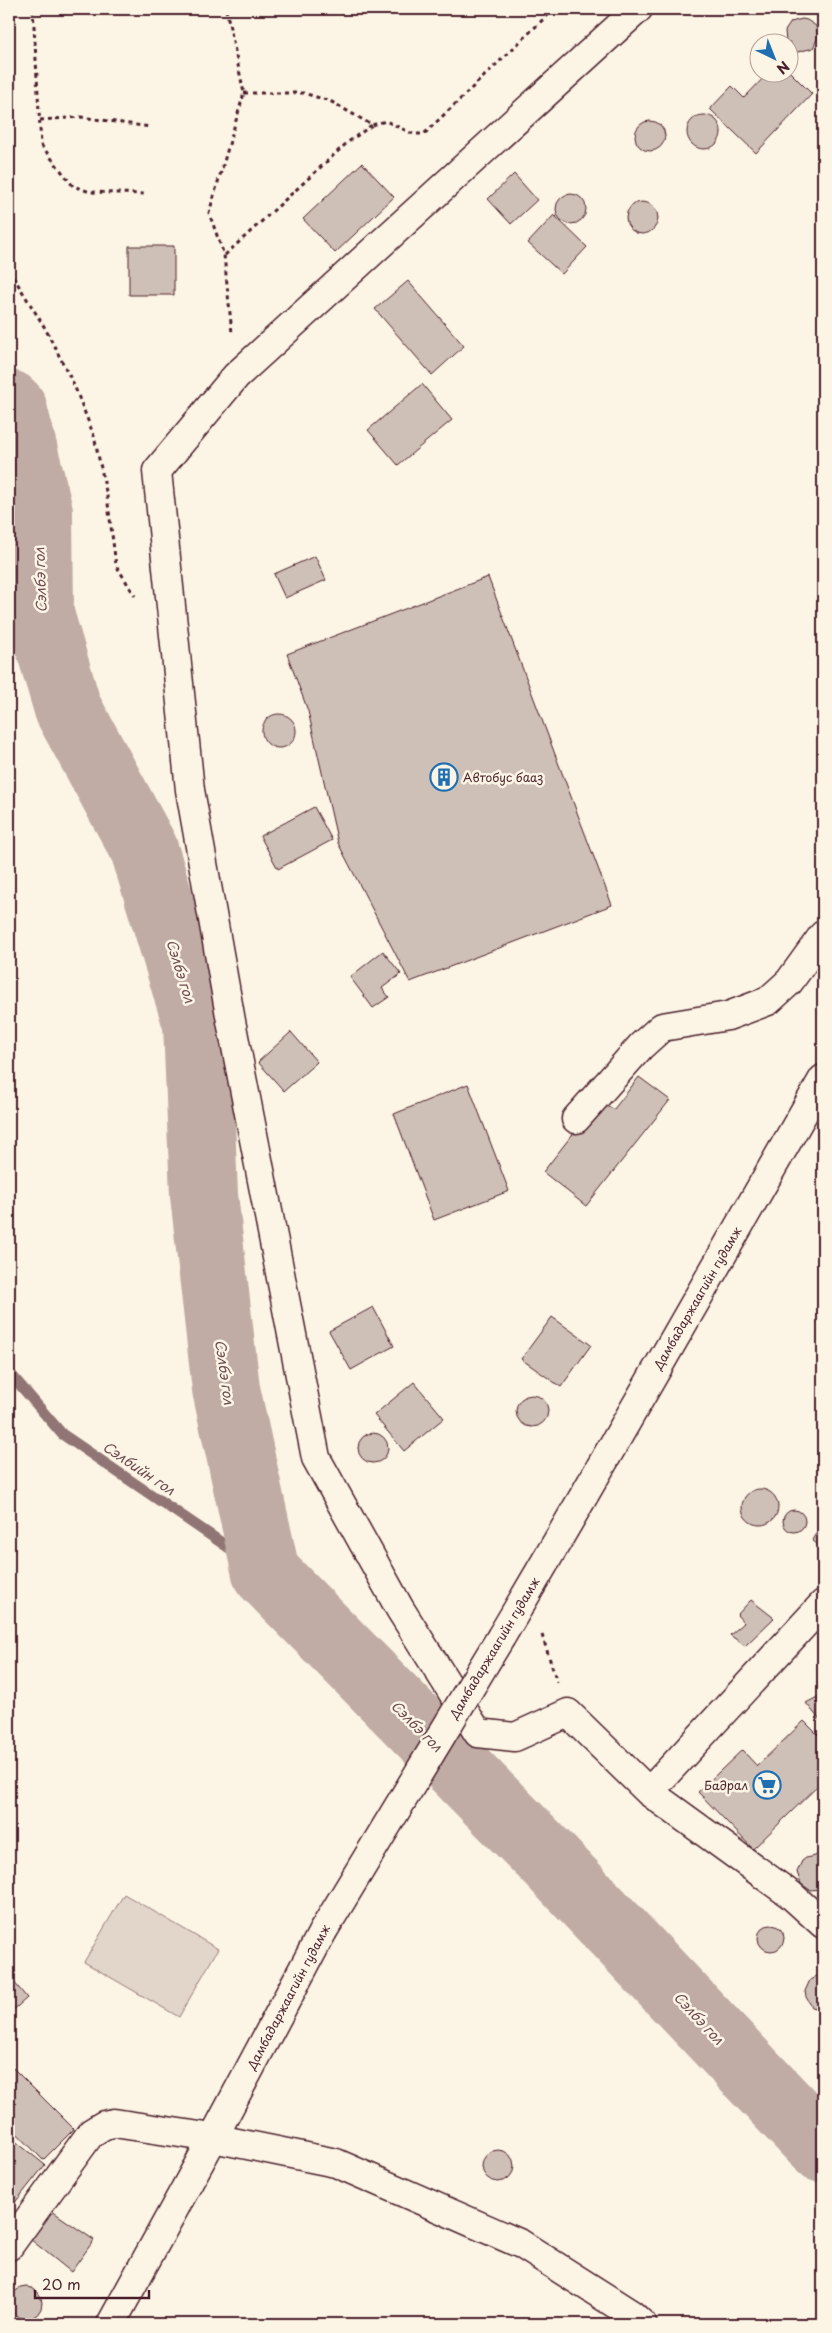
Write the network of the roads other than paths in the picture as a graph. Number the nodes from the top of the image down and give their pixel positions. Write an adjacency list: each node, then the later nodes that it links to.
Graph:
1 (638, 9): 6 (street)
2 (823, 935): 4 (street)
3 (823, 1079): 8 (street, Дамбадаржаагийн гудамж, bridge)
4 (576, 1119)
5 (823, 1604): 6 (street)
6 (649, 1792): 7 (street)
7 (823, 1924)
8 (213, 2138): 9 (street); 10 (street, Дамбадаржаагийн гудамж); 11 (street)
9 (9, 2246)
10 (111, 2324)
11 (642, 2324)

